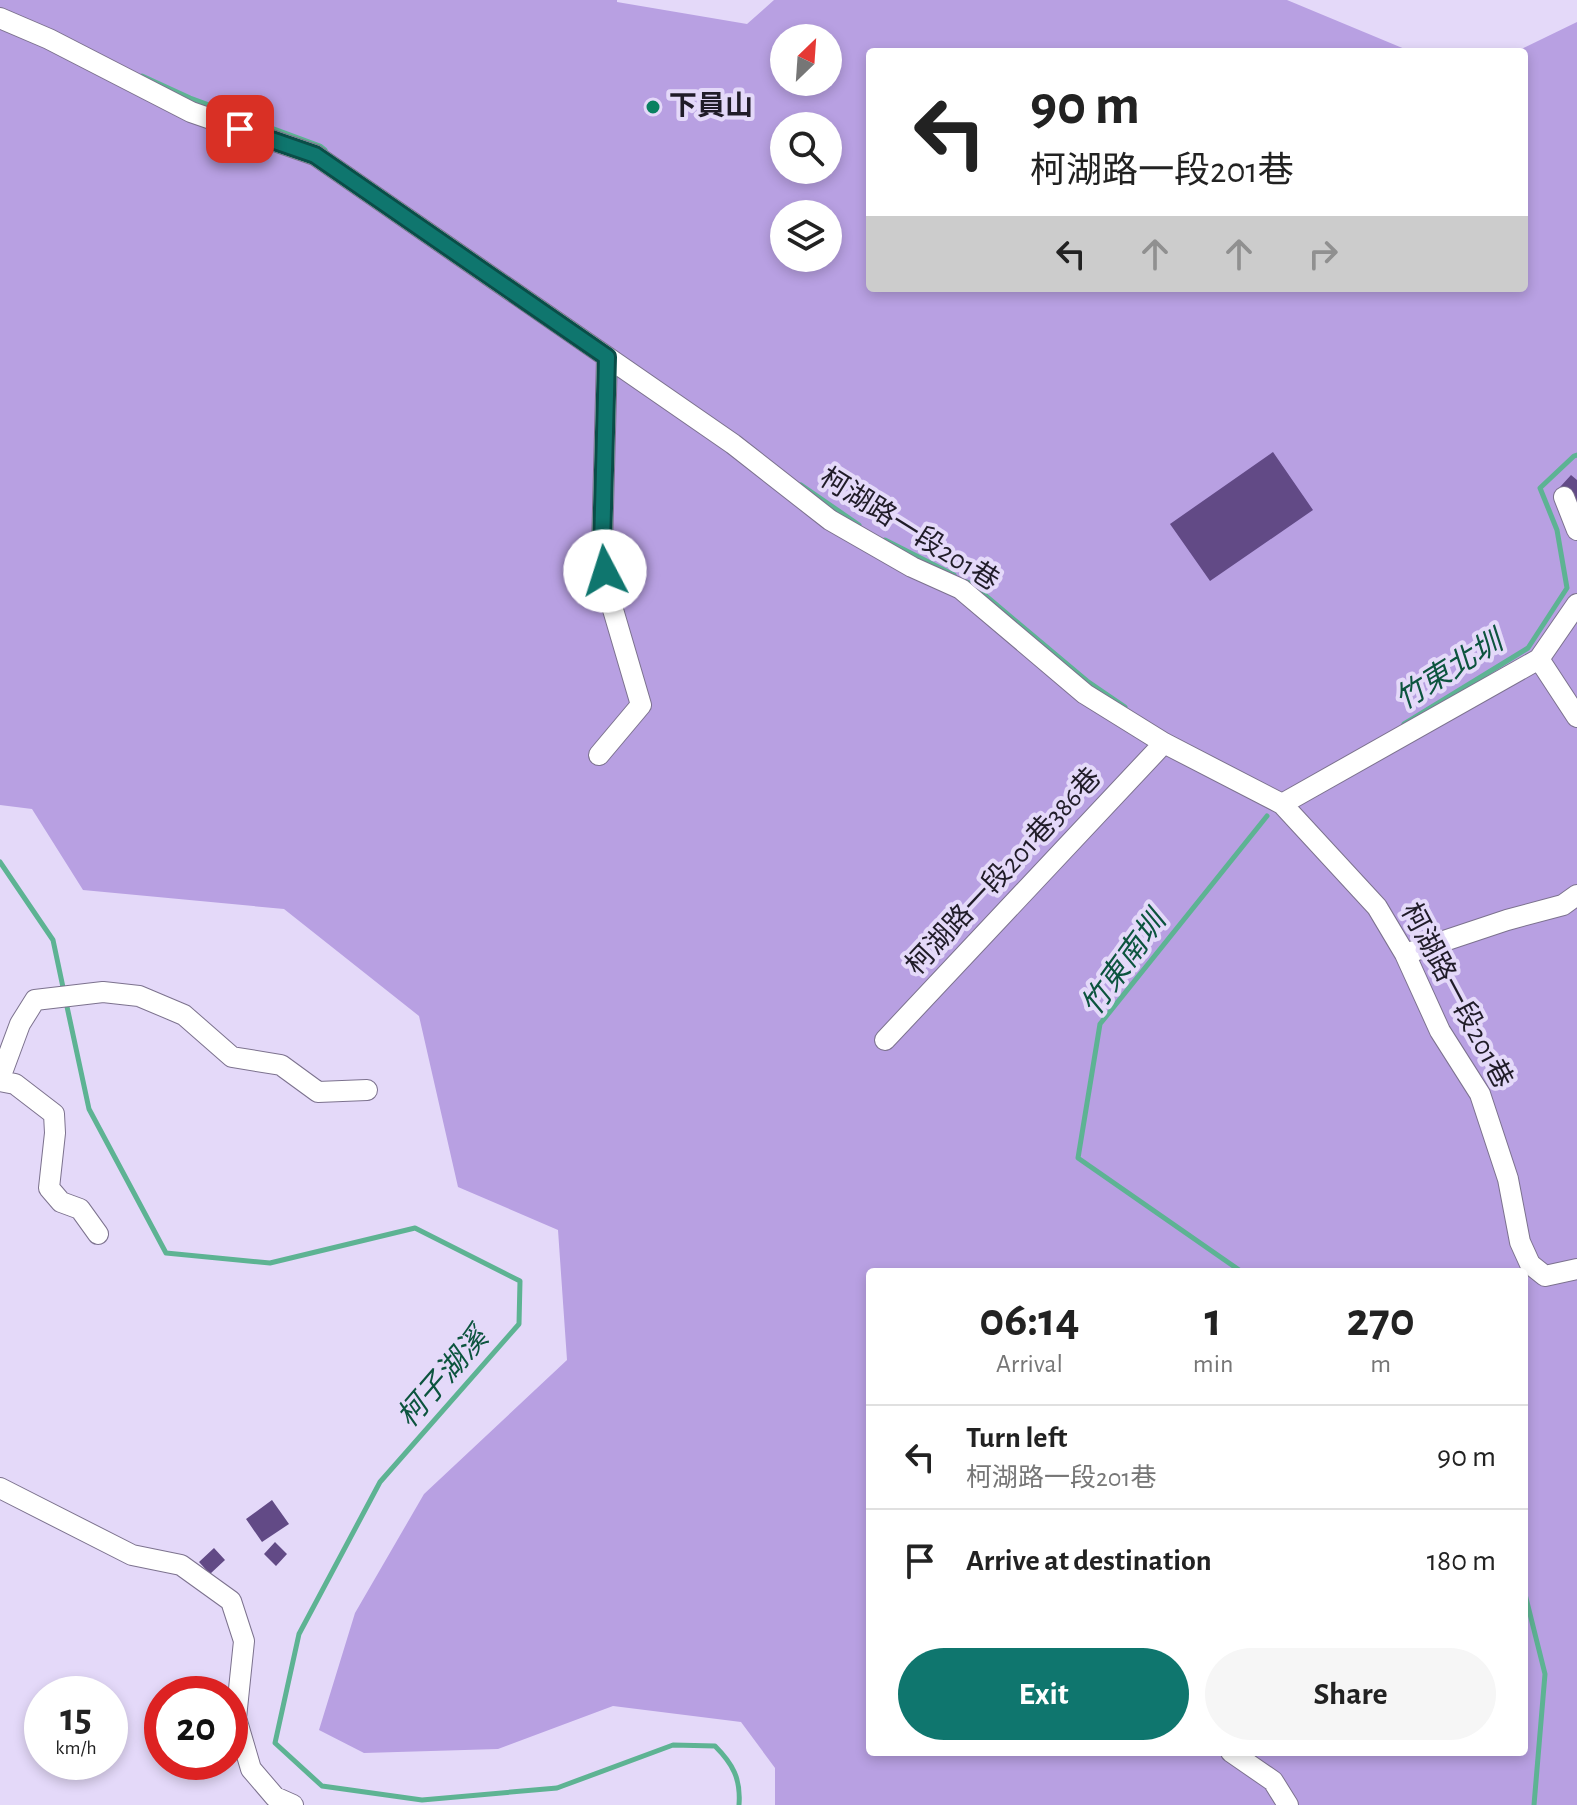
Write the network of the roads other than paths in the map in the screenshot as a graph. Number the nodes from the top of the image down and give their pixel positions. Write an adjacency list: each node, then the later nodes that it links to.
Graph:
1 (0, 18): 2 (street, 柯湖路一段201巷)
2 (607, 357): 8 (street, 柯湖路一段201巷); 9 (street)
3 (1564, 497): 4 (street)
4 (1577, 530)
5 (1577, 604): 6 (street)
6 (1539, 659): 7 (street); 10 (street)
7 (1577, 717)
8 (1164, 743): 10 (street, 柯湖路一段201巷); 13 (street, 柯湖路一段201巷386巷)
9 (599, 755)
10 (1282, 804): 12 (street, 柯湖路一段201巷)
11 (1577, 895): 12 (street)
12 (1405, 954): 17 (street, 柯湖路一段201巷)
13 (885, 1040)
14 (0, 1079): 15 (street); 16 (street)
15 (367, 1090)
16 (98, 1234)
17 (1577, 1269)
18 (0, 1488): 20 (street)
19 (1237, 1756): 21 (street)
20 (293, 1805)
21 (1288, 1805)

